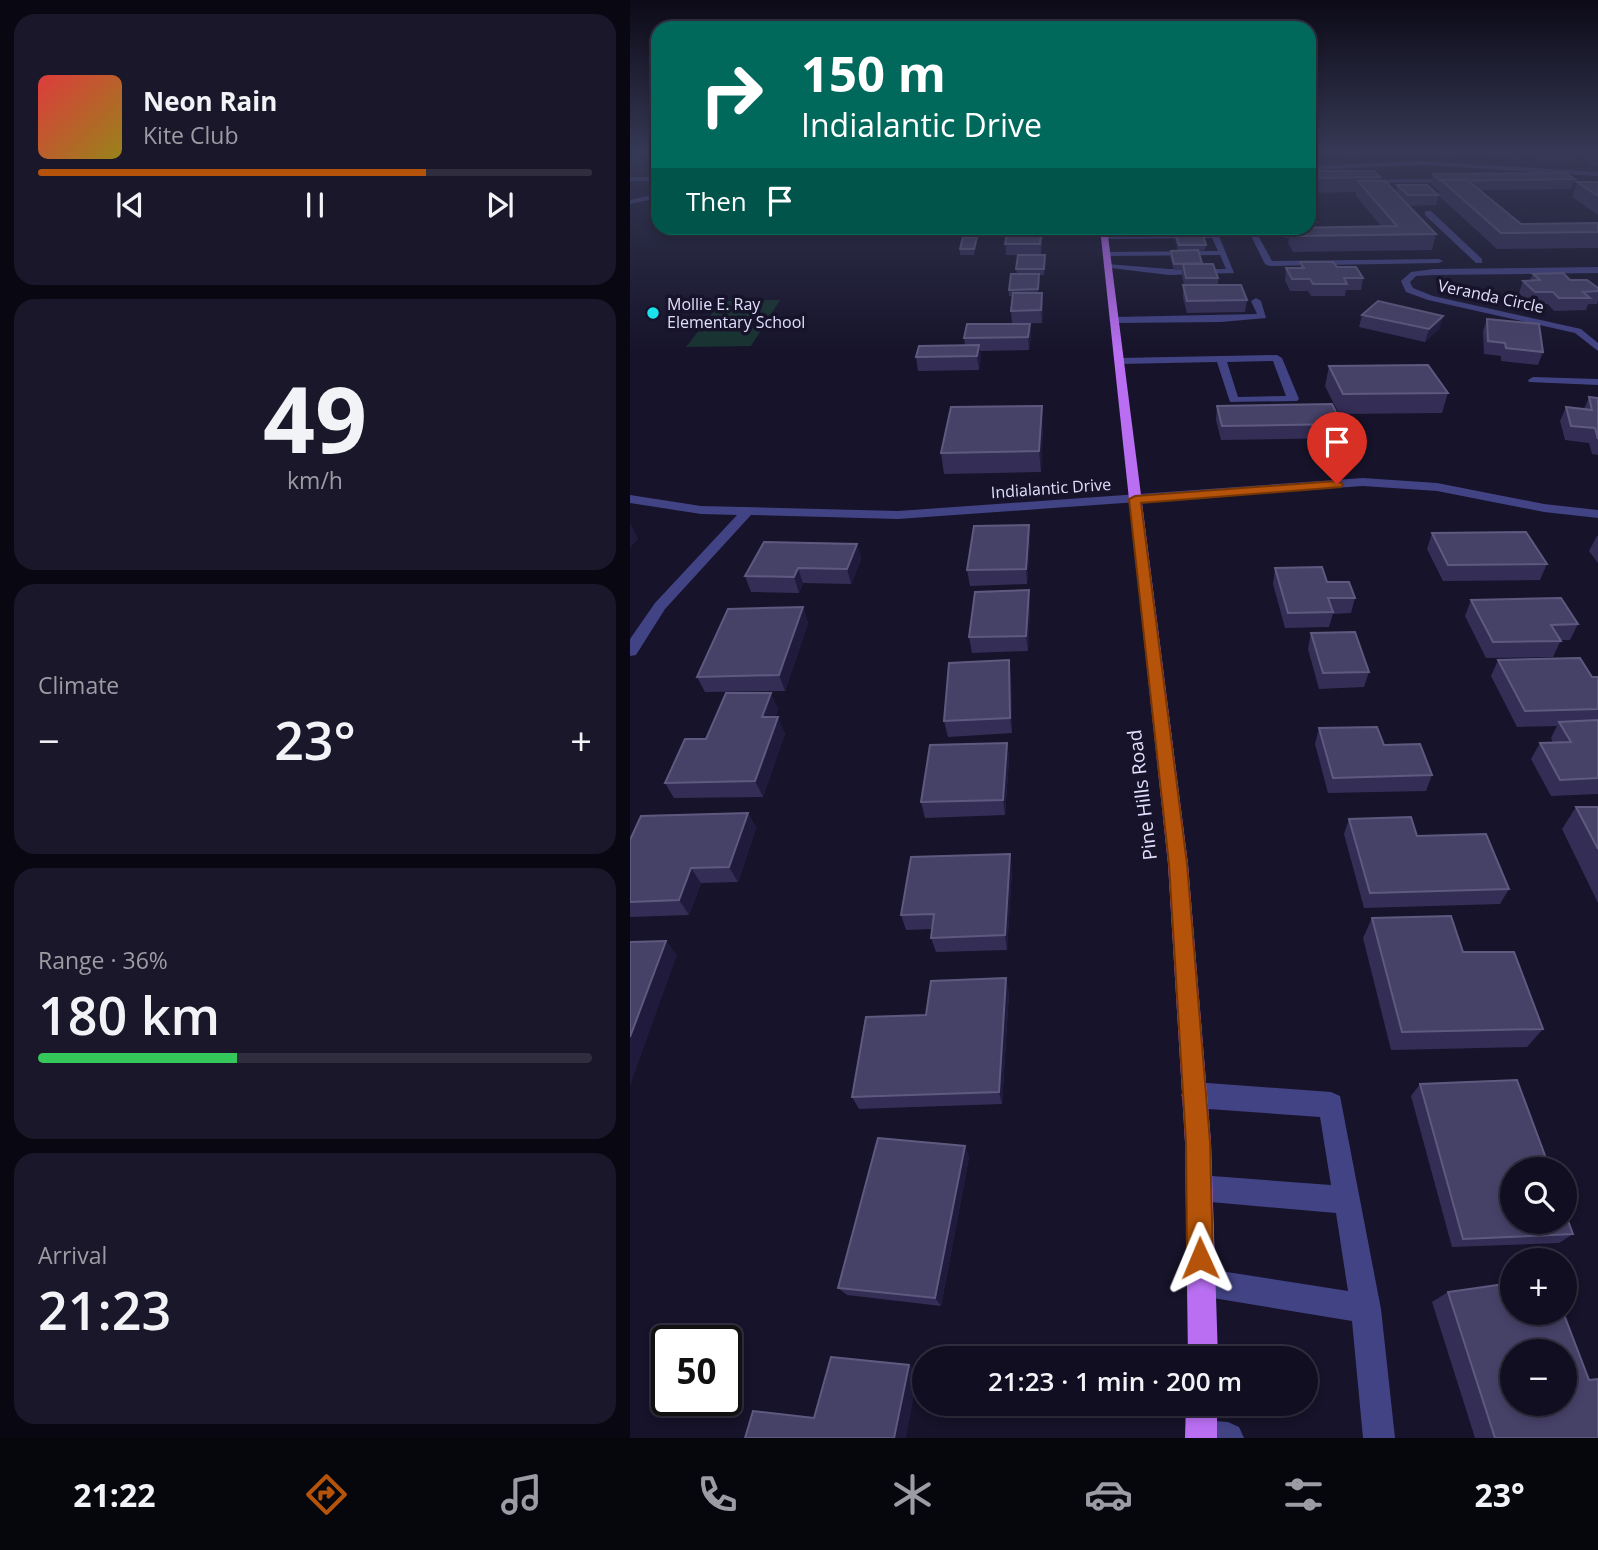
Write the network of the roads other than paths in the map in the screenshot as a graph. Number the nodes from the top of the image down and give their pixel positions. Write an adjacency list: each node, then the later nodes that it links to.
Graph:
1 (1433, 218): 8 (street)
2 (1254, 235): 6 (street)
3 (1105, 247): 4 (street); 4 (street); 4 (street); 11 (main road, Pine Hills Road)
4 (1223, 253)
5 (1545, 260): 8 (street)
6 (1453, 261)
7 (1466, 261): 8 (street)
8 (1479, 261)
9 (1598, 270): 12 (street, Veranda Circle)
10 (1256, 301): 11 (street)
11 (1114, 320): 14 (main road, Pine Hills Road)
12 (1598, 348)
13 (1221, 359): 13 (street); 14 (street)
14 (1119, 361): 18 (main road, Pine Hills Road)
15 (1533, 380): 16 (street)
16 (1598, 382)
17 (630, 499): 19 (street, Indialantic Drive)
18 (1135, 499): 19 (street, Indialantic Drive); 20 (street, Indialantic Drive); 22 (main road, Pine Hills Road)
19 (747, 512): 21 (street)
20 (1598, 514)
21 (630, 651)
22 (1194, 1095): 23 (main road, Pine Hills Road); 24 (street)
23 (1199, 1188): 24 (street); 25 (main road, Pine Hills Road)
24 (1348, 1200): 26 (street)
25 (1201, 1282): 26 (street); 27 (main road, Pine Hills Road)
26 (1366, 1309): 30 (street)
27 (1203, 1346)
28 (1205, 1416): 29 (main road)
29 (1210, 1437)
30 (1379, 1438)

